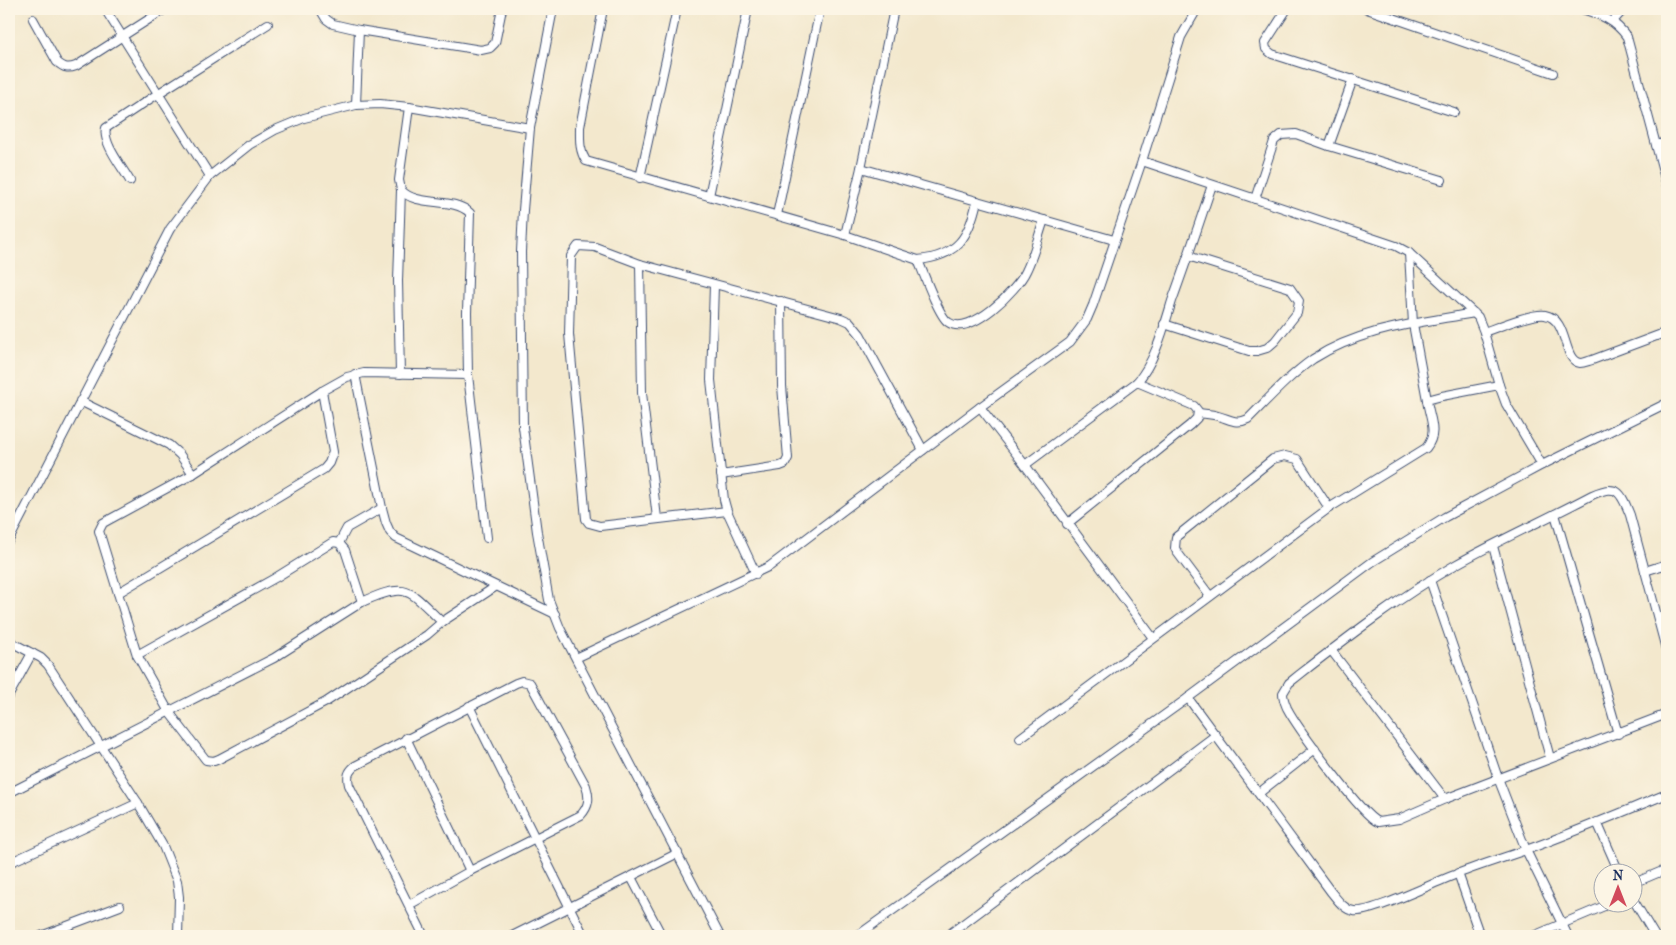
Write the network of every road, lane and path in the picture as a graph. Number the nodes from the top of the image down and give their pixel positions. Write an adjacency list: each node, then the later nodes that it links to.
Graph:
1 (105, 9): 20 (street)
2 (165, 9): 20 (street)
3 (320, 9): 19 (street)
4 (502, 9): 19 (street)
5 (553, 9): 27 (street)
6 (604, 9): 34 (street)
7 (676, 9): 34 (street)
8 (748, 9): 40 (street)
9 (820, 9): 43 (street)
10 (894, 9): 32 (street)
11 (1197, 9): 31 (street)
12 (1287, 9): 22 (street)
13 (1582, 9): 17 (street)
14 (1624, 9): 17 (street)
15 (1372, 10): 21 (street)
16 (33, 19): 20 (street)
17 (1613, 21): 29 (street)
18 (268, 24): 23 (street)
19 (359, 30): 24 (street)
20 (123, 36): 23 (street)
21 (1553, 73)
22 (1353, 79): 26 (street); 30 (street)
23 (159, 93): 33 (street); 35 (street)
24 (356, 105): 25 (street); 33 (street)
25 (409, 107): 27 (street); 39 (street)
26 (1454, 112)
27 (530, 128): 92 (street)
28 (1667, 142): 29 (street)
29 (1656, 145): 38 (street)
30 (1329, 146): 36 (street); 41 (street)
31 (1142, 161): 37 (street); 46 (street)
32 (861, 168): 42 (street); 45 (street)
33 (210, 176): 65 (street)
34 (640, 178): 40 (street)
35 (130, 180)
36 (1442, 180)
37 (1212, 185): 41 (street); 48 (street)
38 (1667, 186)
39 (401, 190): 59 (street); 60 (street)
40 (709, 196): 43 (street)
41 (1255, 199): 47 (street)
42 (977, 201): 44 (street); 49 (street)
43 (777, 215): 45 (street)
44 (1044, 220): 46 (street); 49 (street)
45 (845, 235): 49 (street)
46 (1114, 240): 67 (street)
47 (1409, 253): 53 (street); 55 (street)
48 (1188, 256): 54 (street); 54 (street)
49 (918, 260)
50 (640, 264): 51 (street); 78 (street); 78 (street)
51 (714, 284): 52 (street); 73 (street)
52 (781, 301): 69 (street); 73 (street)
53 (1474, 313): 55 (street); 56 (street)
54 (1164, 324): 61 (street)
55 (1413, 324): 64 (street); 68 (street)
56 (1484, 332): 57 (street); 62 (street)
57 (1667, 332)
58 (355, 374): 59 (street); 63 (street); 74 (street)
59 (400, 374): 60 (street)
60 (468, 375): 80 (street)
61 (1137, 382): 68 (street); 70 (street)
62 (1499, 385): 64 (street); 71 (street)
63 (322, 390): 72 (street); 89 (street)
64 (1428, 400): 75 (street)
65 (80, 401): 72 (street); 81 (street)
66 (1667, 403): 71 (street)
67 (980, 407): 69 (street); 70 (street)
68 (1198, 413): 79 (street)
69 (923, 450): 86 (street)
70 (1025, 465): 79 (street)
71 (1542, 465): 102 (street)
72 (193, 474): 89 (street)
73 (721, 474): 76 (street)
74 (382, 508): 82 (street); 88 (street)
75 (1329, 508): 90 (street); 90 (street)
76 (727, 511): 78 (street); 86 (street)
77 (1555, 514): 83 (street); 85 (street); 106 (street)
78 (657, 518)
79 (1068, 524): 94 (street)
80 (487, 538)
81 (9, 540)
82 (339, 543): 91 (street); 99 (street)
83 (1493, 546): 87 (street); 112 (street)
84 (1667, 564): 85 (street)
85 (1645, 571): 98 (street)
86 (756, 574): 100 (street)
87 (1430, 580): 96 (street); 113 (street)
88 (495, 587): 92 (street); 93 (street)
89 (118, 593): 99 (street)
90 (1210, 596): 94 (street)
91 (362, 602): 93 (street); 104 (street)
92 (555, 614): 100 (street)
93 (442, 622): 104 (street)
94 (1153, 638): 109 (street)
95 (9, 641): 97 (street)
96 (1331, 650): 111 (street); 117 (street)
97 (32, 653): 101 (street); 110 (street)
98 (1667, 653)
99 (137, 655): 104 (street)
100 (576, 658): 122 (street)
101 (9, 695)
102 (1188, 698): 107 (street); 143 (street)
103 (469, 706): 108 (street); 120 (street); 120 (street)
104 (169, 712): 110 (street)
105 (1667, 714): 106 (street)
106 (1618, 734): 112 (street)
107 (1216, 735): 115 (street); 144 (street)
108 (406, 738): 126 (street); 130 (street)
109 (1020, 738)
110 (100, 746): 114 (street); 118 (street)
111 (1315, 748): 115 (street); 117 (street)
112 (1550, 758): 113 (street)
113 (1498, 778): 117 (street); 121 (street)
114 (9, 792)
115 (1259, 793): 127 (street)
116 (1667, 794): 119 (street)
117 (1445, 799)
118 (138, 803): 124 (street); 137 (street)
119 (1597, 822): 121 (street); 123 (street)
120 (536, 839): 126 (street); 132 (street)
121 (1526, 850): 127 (street); 135 (street)
122 (678, 853): 128 (street); 142 (street)
123 (1615, 862)
124 (9, 863)
125 (1667, 869): 129 (street)
126 (470, 871): 130 (street)
127 (1458, 873): 145 (street)
128 (631, 877): 132 (street); 141 (street)
129 (1644, 879)
130 (408, 905): 138 (street)
131 (120, 906): 136 (street)
132 (569, 908): 139 (street); 140 (street)
133 (1594, 910): 135 (street)
134 (1641, 912): 148 (street)
135 (1562, 924): 146 (street); 147 (street)
136 (41, 936)
137 (178, 936)
138 (424, 936)
139 (512, 936)
140 (584, 936)
141 (662, 936)
142 (720, 936)
143 (857, 936)
144 (947, 936)
145 (1480, 936)
146 (1534, 936)
147 (1568, 936)
148 (1655, 936)

